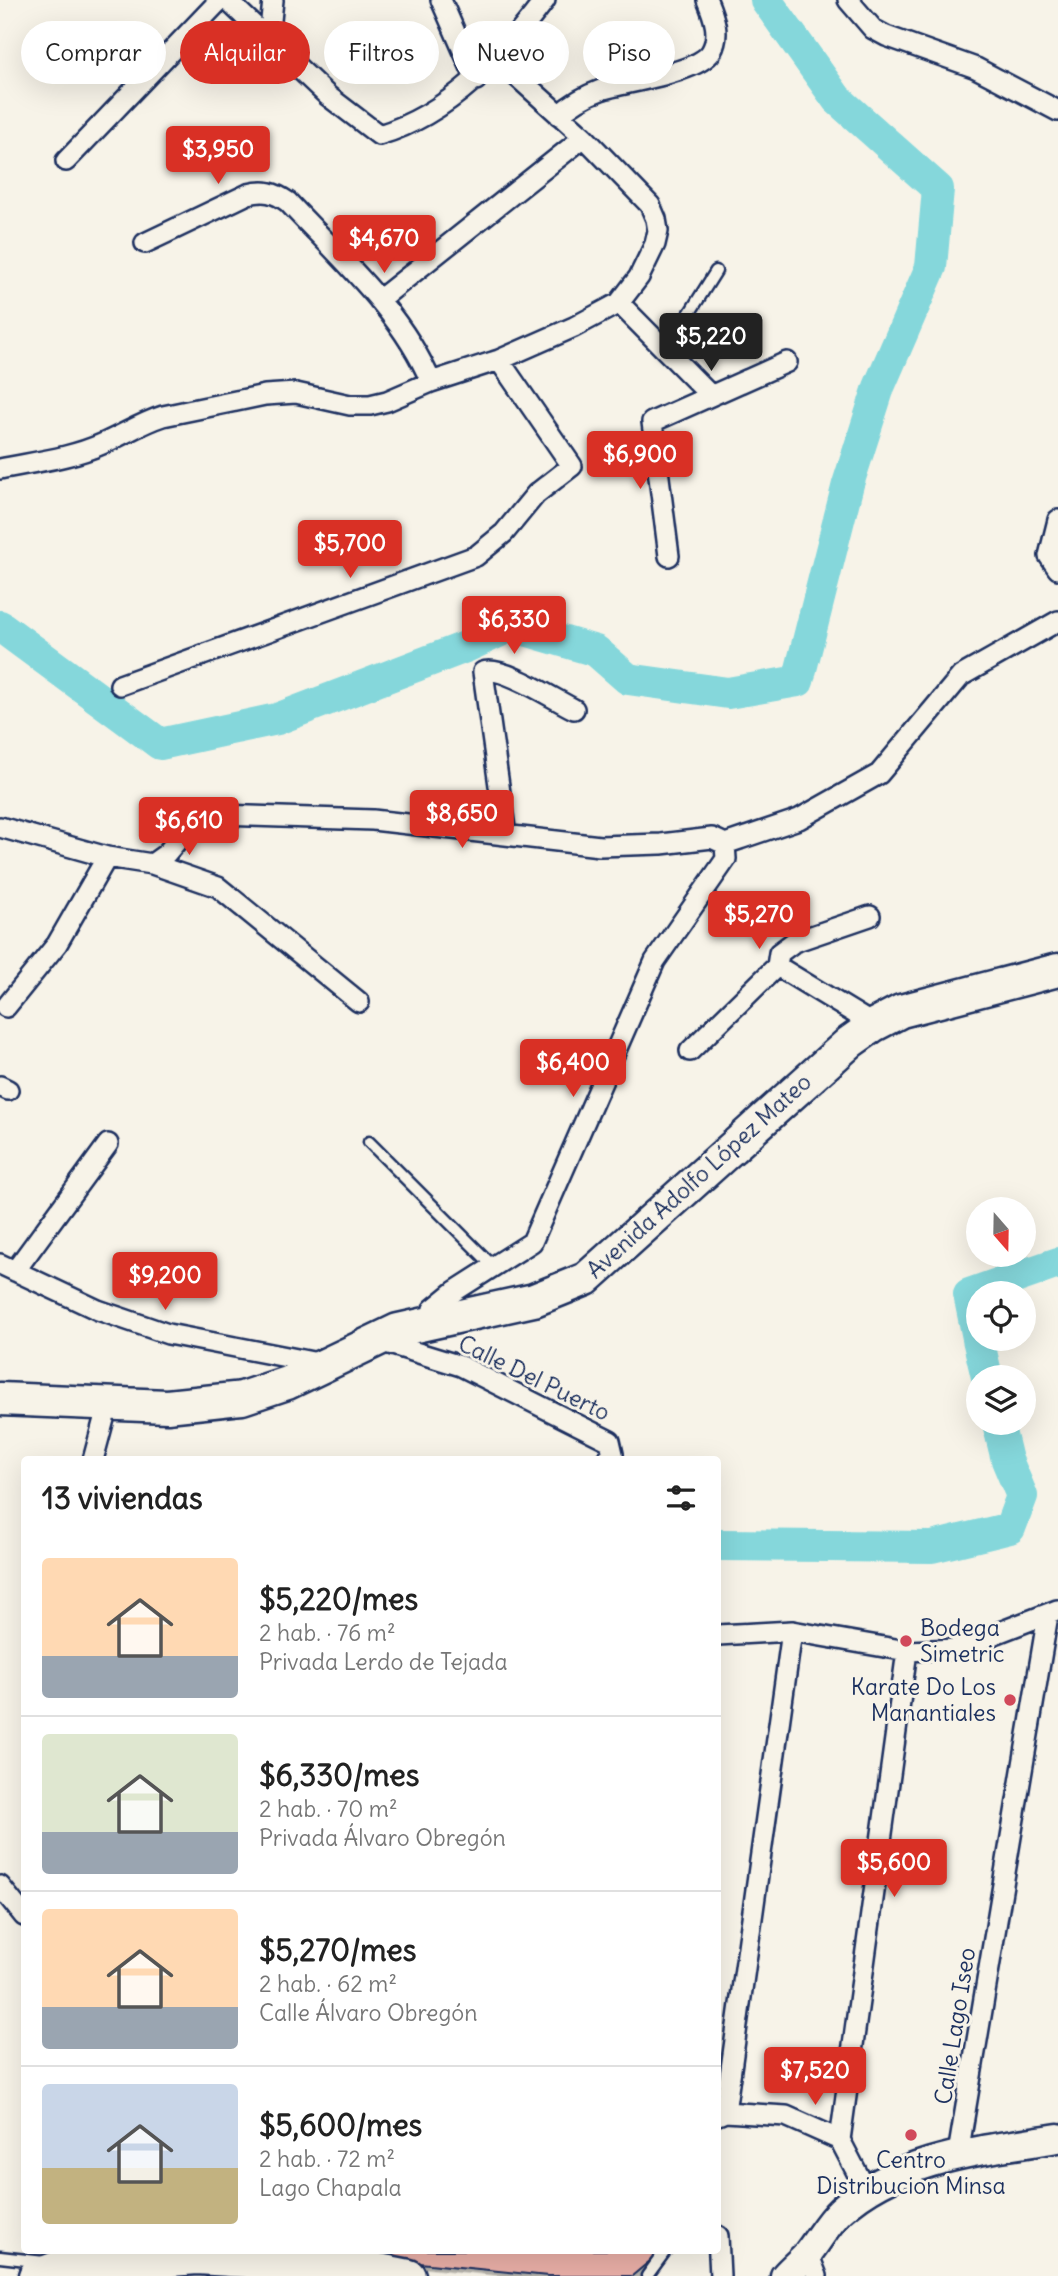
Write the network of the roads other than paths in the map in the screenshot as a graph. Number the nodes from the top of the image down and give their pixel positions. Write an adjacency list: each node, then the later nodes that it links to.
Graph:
1 (220, 0): 18 (street)
2 (227, 0): 8 (street)
3 (273, 0): 9 (street)
4 (441, 0): 11 (street)
5 (545, 0): 10 (street)
6 (707, 0): 16 (street)
7 (848, 0): 15 (street)
8 (249, 21)
9 (271, 21)
10 (527, 21)
11 (453, 22)
12 (310, 79): 13 (street)
13 (468, 84)
14 (525, 84): 16 (street)
15 (1058, 111)
16 (559, 115): 17 (street)
17 (584, 137): 21 (street); 22 (street)
18 (66, 161)
19 (145, 243): 21 (street)
20 (716, 271): 23 (lane)
21 (379, 300): 26 (street)
22 (619, 303): 23 (street); 24 (street)
23 (663, 346): 27 (street)
24 (499, 360): 26 (street); 33 (street)
25 (788, 362): 27 (street)
26 (431, 382): 28 (street)
27 (710, 395): 30 (street)
28 (0, 469)
29 (1058, 520): 31 (street)
30 (669, 556)
31 (1058, 569)
32 (1058, 621): 37 (street)
33 (120, 685)
34 (574, 709): 36 (street)
35 (0, 827): 38 (street)
36 (506, 835): 37 (street); 39 (street)
37 (726, 844): 49 (street)
38 (107, 857): 39 (street); 44 (street)
39 (152, 864): 43 (street)
40 (870, 916): 41 (street)
41 (777, 966): 45 (street); 46 (street)
42 (1058, 970): 45 (main road, Avenida Adolfo López Mateo)
43 (359, 1002)
44 (6, 1007)
45 (874, 1025): 51 (main road, Avenida Adolfo López Mateo)
46 (690, 1051)
47 (369, 1142): 49 (lane)
48 (108, 1144): 50 (street)
49 (494, 1267): 51 (street)
50 (7, 1268): 53 (street)
51 (435, 1322): 52 (main road, Avenida Adolfo López Mateo)
52 (376, 1340): 53 (main road, Avenida Adolfo López Mateo); 57 (street, Calle Del Puerto)
53 (327, 1365): 55 (main road, Avenida Adolfo López Mateo)
54 (0, 1399): 55 (main road, Avenida Adolfo López Mateo)
55 (108, 1404): 56 (street)
56 (94, 1456)
57 (611, 1456)
58 (1053, 1612): 61 (street); 67 (street, Calle Lago Iseo)
59 (792, 1631): 60 (street); 61 (street); 64 (street)
60 (721, 1635)
61 (907, 1651): 66 (street)
62 (0, 1886): 63 (street)
63 (21, 1912)
64 (721, 2113): 66 (street)
65 (1058, 2138): 67 (main road)
66 (840, 2140): 68 (street)
67 (958, 2154): 68 (main road)
68 (866, 2190): 74 (main road)
69 (97, 2254): 75 (main road)
70 (308, 2254): 78 (main road)
71 (663, 2254): 79 (lane)
72 (719, 2254): 80 (street)
73 (0, 2257): 75 (lane)
74 (813, 2264): 81 (main road)
75 (72, 2267): 76 (main road); 77 (main road)
76 (34, 2276)
77 (331, 2276)
78 (409, 2276)
79 (647, 2276)
80 (720, 2276)
81 (785, 2276)

